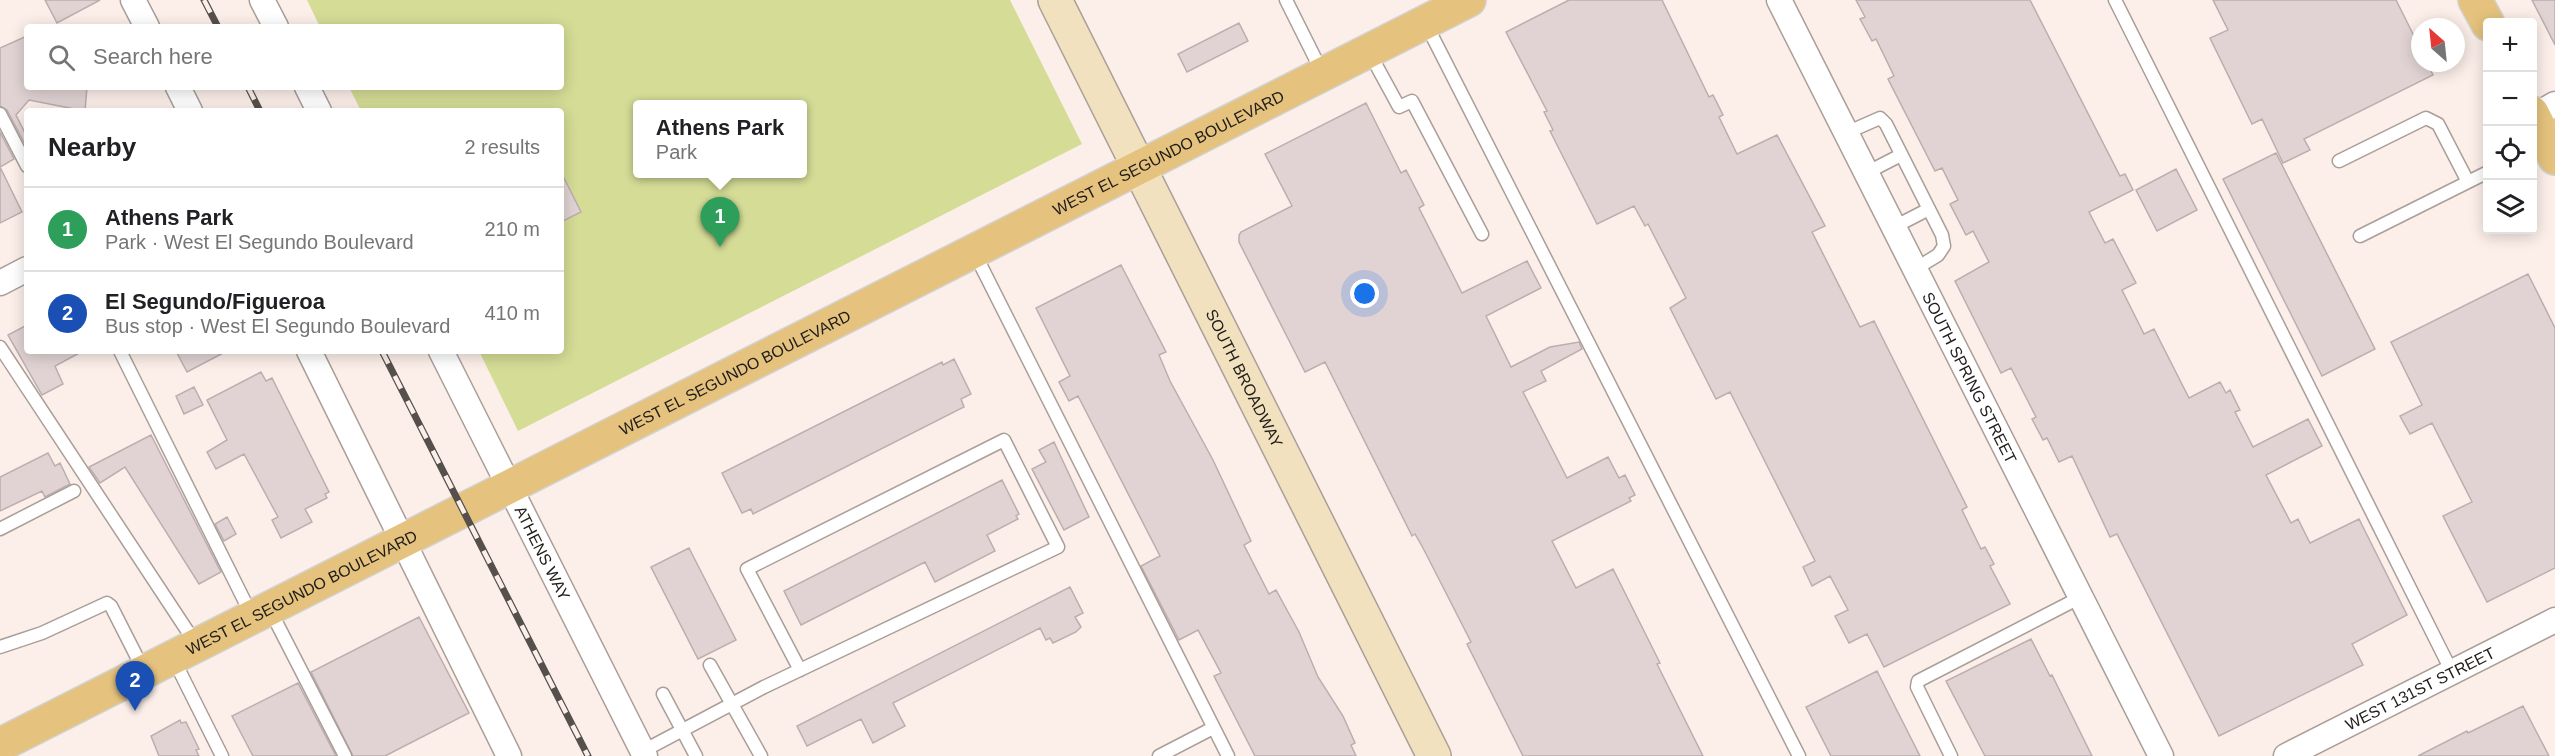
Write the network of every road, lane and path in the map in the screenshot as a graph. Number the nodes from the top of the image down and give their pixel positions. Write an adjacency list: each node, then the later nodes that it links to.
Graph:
1 (133, 0): 11 (street)
2 (262, 0): 12 (street)
3 (1055, 0): 24 (main road, SOUTH BROADWAY)
4 (1286, 0): 14 (lane)
5 (1469, 0): 10 (main road, WEST EL SEGUNDO BOULEVARD)
6 (1779, 0): 20 (street, SOUTH SPRING STREET)
7 (2115, 0): 52 (lane)
8 (2475, 0): 9 (main road)
9 (2484, 18)
10 (1425, 22): 13 (main road, WEST EL SEGUNDO BOULEVARD); 68 (lane)
11 (145, 24)
12 (274, 24)
13 (1369, 51): 14 (main road, WEST EL SEGUNDO BOULEVARD); 30 (lane)
14 (1323, 75): 24 (main road, WEST EL SEGUNDO BOULEVARD)
15 (180, 90): 17 (street)
16 (308, 90): 18 (street)
17 (188, 108)
18 (318, 108)
19 (0, 114): 22 (lane)
20 (1846, 133): 21 (lane); 25 (street, SOUTH SPRING STREET)
21 (1901, 155): 25 (lane); 28 (lane)
22 (24, 160)
23 (2339, 161): 27 (lane)
24 (1138, 168): 32 (main road, WEST EL SEGUNDO BOULEVARD); 67 (main road, SOUTH BROADWAY)
25 (1866, 172): 29 (street, SOUTH SPRING STREET)
26 (2483, 174): 27 (lane)
27 (2468, 182): 31 (lane)
28 (1929, 209): 29 (lane); 33 (lane)
29 (1894, 227): 33 (street, SOUTH SPRING STREET)
30 (1482, 234)
31 (2360, 236)
32 (973, 251): 40 (main road, WEST EL SEGUNDO BOULEVARD); 55 (lane)
33 (1915, 269): 44 (street, SOUTH SPRING STREET)
34 (24, 271): 35 (street)
35 (0, 283)
36 (0, 347): 48 (lane)
37 (122, 354): 45 (lane)
38 (310, 354): 43 (street)
39 (443, 354): 40 (street, ATHENS WAY)
40 (510, 486): 43 (main road, WEST EL SEGUNDO BOULEVARD); 58 (street, ATHENS WAY)
41 (74, 491): 42 (lane)
42 (0, 529)
43 (402, 541): 45 (main road, WEST EL SEGUNDO BOULEVARD); 62 (street)
44 (2081, 597): 69 (lane); 70 (street, SOUTH SPRING STREET)
45 (261, 613): 48 (main road, WEST EL SEGUNDO BOULEVARD); 61 (lane)
46 (2555, 620): 52 (street, WEST 131ST STREET)
47 (0, 647): 51 (lane)
48 (185, 652): 51 (main road, WEST EL SEGUNDO BOULEVARD); 60 (lane)
49 (710, 665): 54 (lane)
50 (800, 670): 50 (lane); 54 (lane)
51 (144, 672): 57 (main road, WEST EL SEGUNDO BOULEVARD)
52 (2452, 672): 71 (street, WEST 131ST STREET)
53 (663, 694): 56 (lane)
54 (732, 704): 56 (lane); 64 (lane)
55 (1213, 728): 65 (lane); 66 (lane)
56 (682, 730): 58 (lane); 63 (lane)
57 (0, 745): 59 (main road)
58 (644, 753)
59 (7, 756)
60 (222, 756)
61 (345, 756)
62 (509, 756)
63 (696, 756)
64 (761, 756)
65 (1159, 756)
66 (1228, 756)
67 (1434, 756)
68 (1799, 756)
69 (1951, 756)
70 (2161, 756)
71 (2286, 756)

